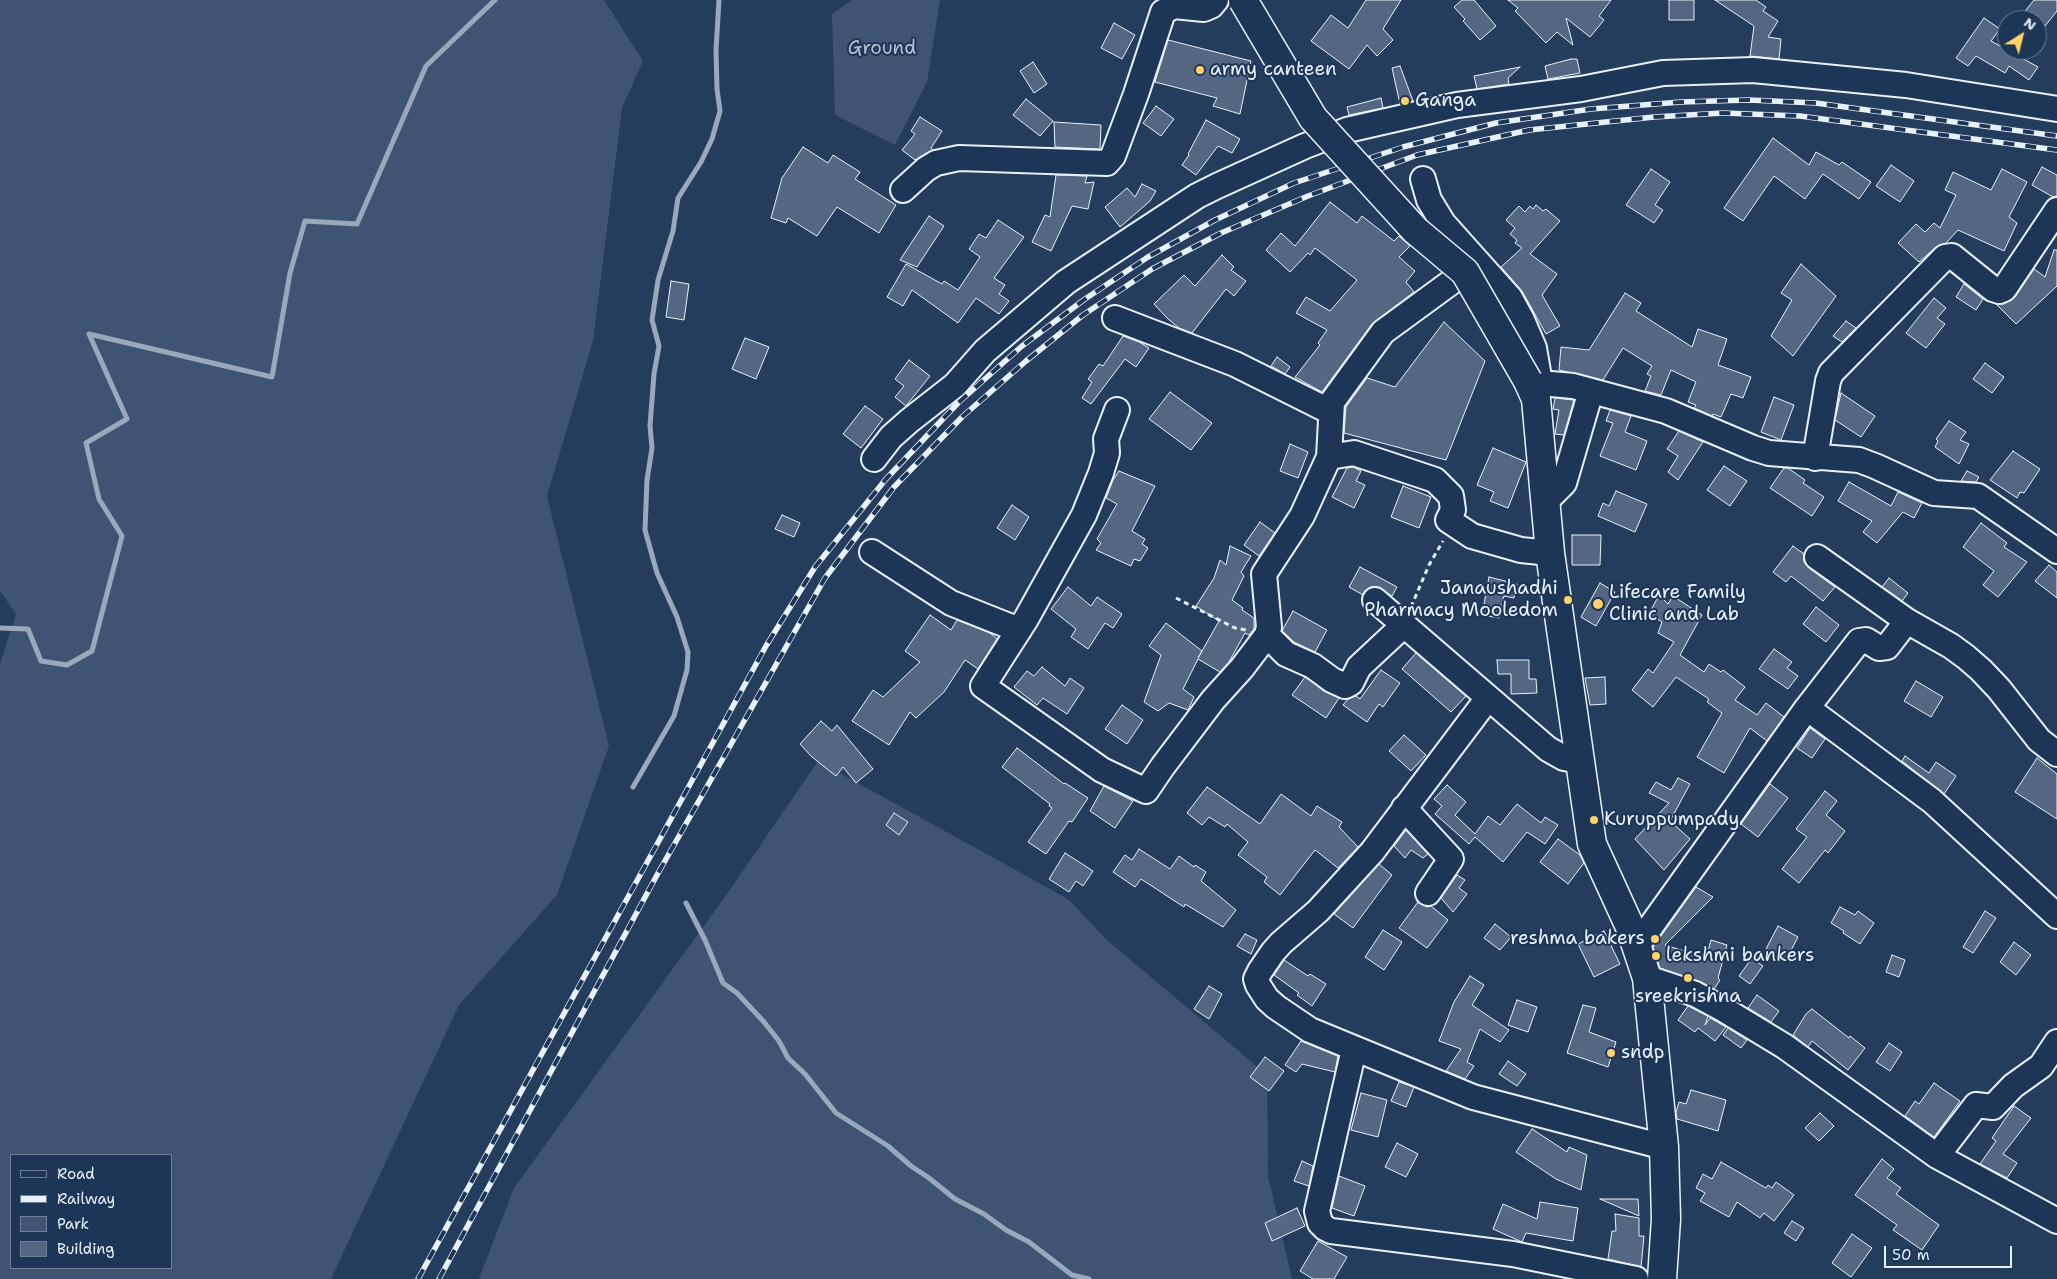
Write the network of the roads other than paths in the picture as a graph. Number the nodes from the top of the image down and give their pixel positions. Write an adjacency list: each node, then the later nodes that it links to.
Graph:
1 (1216, 0): 5 (street)
2 (1243, 0): 7 (main road, bridge)
3 (2057, 109): 15 (street)
4 (1423, 179): 9 (street)
5 (903, 190)
6 (2057, 210): 14 (street)
7 (1465, 272): 9 (main road, bridge); 12 (street)
8 (1115, 318): 12 (street)
9 (1535, 387): 10 (street); 16 (main road)
10 (1591, 391): 14 (street); 16 (street)
11 (1117, 410): 24 (street)
12 (1331, 412): 13 (street)
13 (1329, 457): 19 (street); 25 (street)
14 (1815, 458): 17 (street)
15 (874, 459)
16 (1546, 500): 19 (main road)
17 (2057, 551)
18 (872, 552): 24 (street)
19 (1550, 553): 29 (main road)
20 (1817, 557): 22 (street)
21 (1376, 600): 23 (street)
22 (1907, 621): 27 (street); 28 (street)
23 (1402, 623): 25 (street); 26 (street)
24 (1019, 630): 25 (street)
25 (1267, 635)
26 (1488, 698): 29 (street); 30 (street)
27 (1807, 708): 32 (street); 33 (street)
28 (2057, 754)
29 (1580, 762): 33 (main road)
30 (1404, 808): 31 (street); 36 (street)
31 (1428, 893)
32 (2057, 916)
33 (1636, 947): 34 (main road)
34 (1647, 978): 37 (main road); 38 (street)
35 (2057, 1042): 38 (street)
36 (1354, 1049): 37 (street); 40 (street)
37 (1664, 1147): 41 (main road)
38 (1937, 1156): 39 (street)
39 (2057, 1221)
40 (1636, 1279)
41 (1662, 1279)

